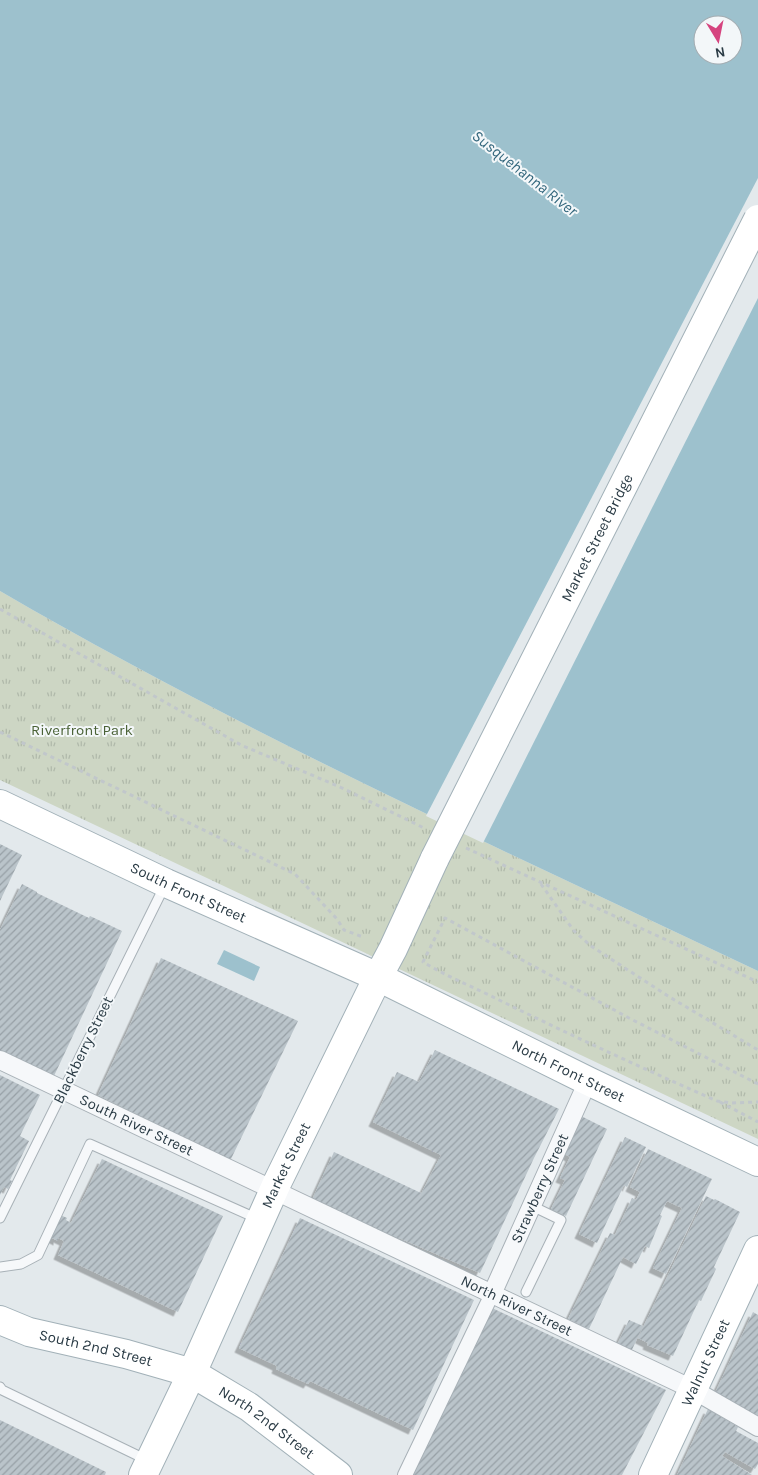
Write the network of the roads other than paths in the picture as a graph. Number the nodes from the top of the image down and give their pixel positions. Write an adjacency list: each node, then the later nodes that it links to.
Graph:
1 (758, 219): 3 (main road, Market Street Bridge, bridge)
2 (0, 804): 4 (main road, South Front Street)
3 (435, 858): 5 (main road, Market Street)
4 (166, 883): 5 (main road, South Front Street); 8 (lane, Blackberry Street)
5 (378, 977): 7 (main road, North Front Street); 10 (main road, Market Street)
6 (0, 1060): 8 (street, South River Street)
7 (588, 1081): 9 (main road, North Front Street); 11 (street, Strawberry Street)
8 (63, 1089): 10 (street, South River Street); 12 (lane, Blackberry Street)
9 (758, 1162)
10 (273, 1190): 13 (main road, Market Street); 17 (street, North River Street)
11 (532, 1206): 16 (lane); 17 (street, Strawberry Street)
12 (0, 1218)
13 (260, 1220): 15 (lane); 19 (main road, Market Street)
14 (758, 1250): 21 (main road, Walnut Street)
15 (0, 1267)
16 (526, 1292)
17 (492, 1294): 21 (street, North River Street); 25 (street)
18 (0, 1320): 19 (main road, South 2nd Street)
19 (192, 1373): 23 (main road, Market Street); 24 (main road, North 2nd Street)
20 (0, 1387): 23 (lane)
21 (692, 1390): 22 (street, North River Street); 26 (main road, Walnut Street)
22 (758, 1427)
23 (147, 1468)
24 (338, 1475)
25 (405, 1475)
26 (653, 1475)

